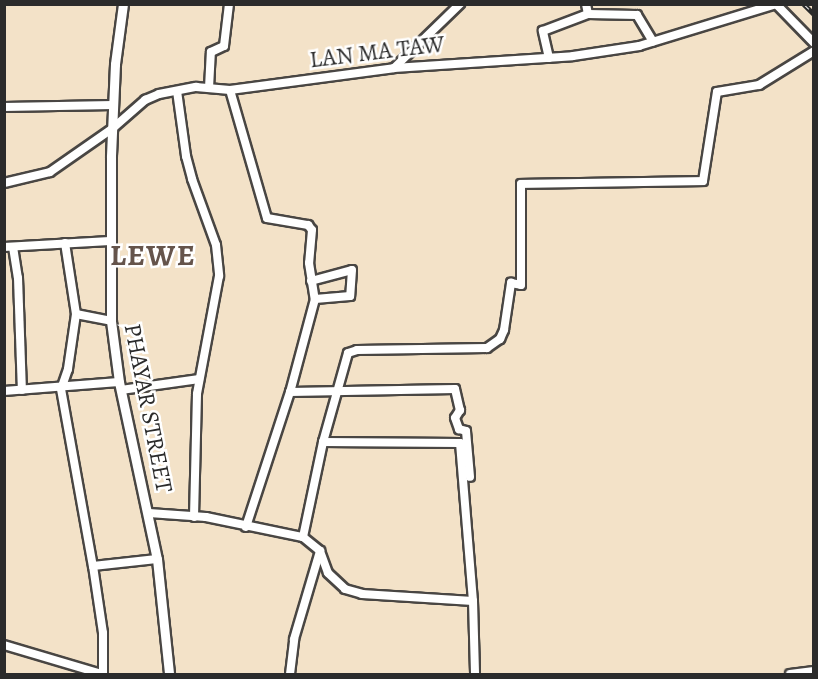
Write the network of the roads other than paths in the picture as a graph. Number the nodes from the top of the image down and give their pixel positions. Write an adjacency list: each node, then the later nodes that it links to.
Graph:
1 (123, 4): 15 (street, PHAYAR STREET)
2 (230, 4): 12 (street)
3 (459, 4): 11 (street)
4 (586, 4): 6 (street)
5 (776, 4): 7 (street, LAN MA TAW); 8 (street)
6 (588, 14): 7 (street); 10 (street)
7 (653, 42): 10 (street, LAN MA TAW)
8 (813, 43)
9 (813, 51): 32 (street)
10 (549, 58): 11 (street, LAN MA TAW)
11 (394, 68): 13 (street, LAN MA TAW)
12 (209, 88): 13 (street, LAN MA TAW); 14 (street, LAN MA TAW)
13 (230, 90): 22 (street)
14 (177, 91): 17 (street, LAN MA TAW); 26 (street)
15 (113, 105): 16 (street); 17 (street, PHAYAR STREET)
16 (4, 107)
17 (112, 128): 18 (street, LAN MA TAW); 19 (street, PHAYAR STREET)
18 (4, 183)
19 (111, 241): 20 (street); 25 (street, PHAYAR STREET)
20 (65, 243): 21 (street); 24 (street)
21 (9, 247): 29 (street)
22 (311, 281): 23 (street); 23 (street)
23 (315, 299): 31 (street)
24 (76, 314): 25 (street); 28 (street)
25 (111, 321): 27 (street, PHAYAR STREET)
26 (199, 379): 27 (street); 36 (street)
27 (120, 386): 28 (street); 35 (street, PHAYAR STREET)
28 (61, 389): 29 (street); 41 (street)
29 (22, 390): 30 (street)
30 (4, 391)
31 (290, 392): 32 (street); 37 (street)
32 (337, 392): 33 (street); 34 (street)
33 (323, 442): 38 (street); 42 (street)
34 (470, 477)
35 (149, 513): 36 (street); 40 (street, PHAYAR STREET)
36 (194, 517): 37 (street)
37 (246, 527): 38 (street)
38 (303, 537): 39 (street)
39 (320, 551): 42 (street); 47 (street)
40 (157, 559): 41 (street); 46 (street, PHAYAR STREET)
41 (93, 566): 45 (street)
42 (473, 601): 48 (street)
43 (4, 645): 45 (street)
44 (813, 671): 49 (street)
45 (103, 675)
46 (170, 675)
47 (290, 675)
48 (475, 675)
49 (790, 675)

